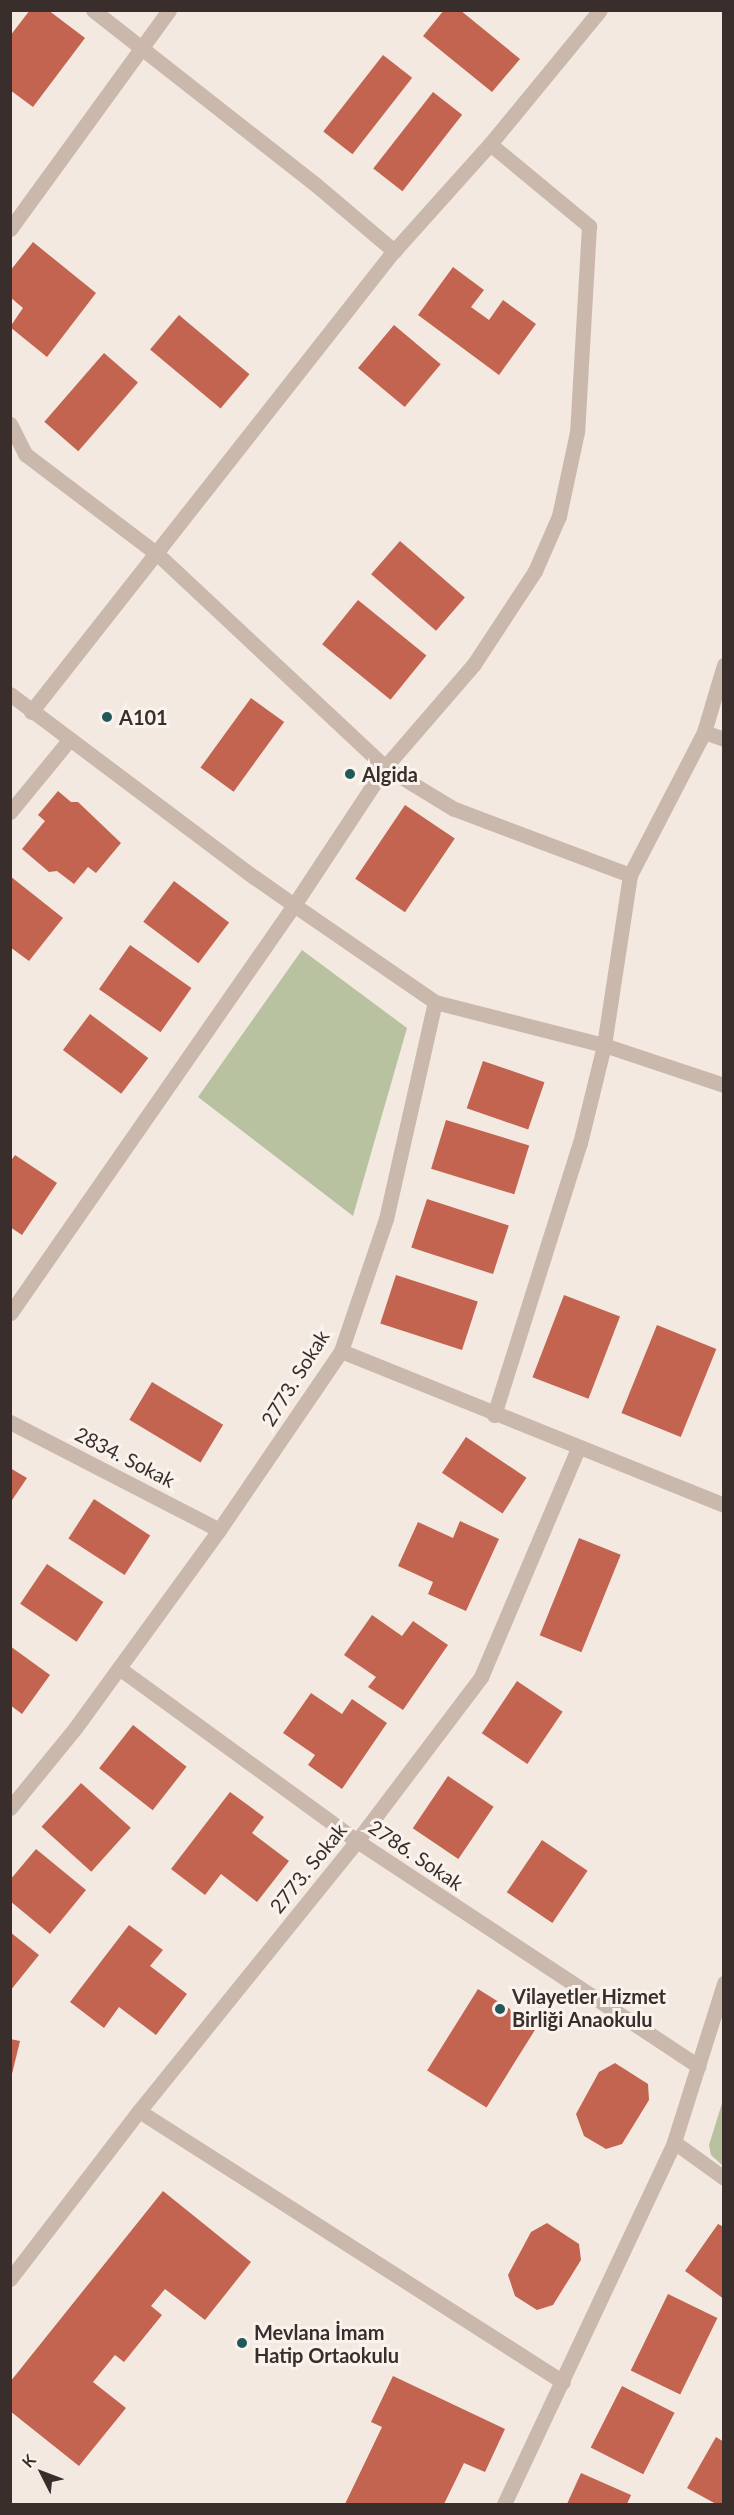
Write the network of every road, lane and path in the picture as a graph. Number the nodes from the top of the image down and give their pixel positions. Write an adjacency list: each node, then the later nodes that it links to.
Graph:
1 (93, 10): 4 (street)
2 (169, 10): 4 (street)
3 (600, 10): 5 (street)
4 (143, 49): 6 (street); 7 (street)
5 (490, 144): 7 (street); 16 (street)
6 (10, 229)
7 (394, 251): 9 (street)
8 (10, 424): 9 (street)
9 (156, 553): 12 (street); 16 (street)
10 (723, 665): 13 (street)
11 (10, 694): 12 (street)
12 (31, 712): 14 (street)
13 (704, 732): 15 (street); 18 (street)
14 (70, 739): 17 (street); 19 (street)
15 (723, 739)
16 (385, 767): 18 (street); 19 (street)
17 (10, 812)
18 (630, 875): 21 (street)
19 (294, 905): 20 (street); 23 (street)
20 (435, 1002): 21 (street); 24 (street, 2773. Sokak)
21 (604, 1045): 22 (street); 25 (street)
22 (723, 1085)
23 (10, 1313)
24 (341, 1351): 25 (street); 29 (street, 2773. Sokak)
25 (494, 1415): 27 (street)
26 (10, 1422): 29 (street, 2834. Sokak)
27 (578, 1448): 28 (street); 32 (street, 2773. Sokak)
28 (723, 1505)
29 (219, 1530): 30 (street, 2773. Sokak)
30 (119, 1668): 31 (street, 2773. Sokak); 32 (street, 2786. Sokak)
31 (10, 1808)
32 (357, 1841): 34 (street, 2786. Sokak); 35 (street, 2773. Sokak)
33 (723, 1983): 34 (street)
34 (698, 2066): 36 (street)
35 (139, 2110): 38 (street, 2773. Sokak); 39 (street)
36 (674, 2142): 37 (street); 39 (street)
37 (723, 2178)
38 (10, 2279)
39 (563, 2382): 40 (street)
40 (504, 2505)

